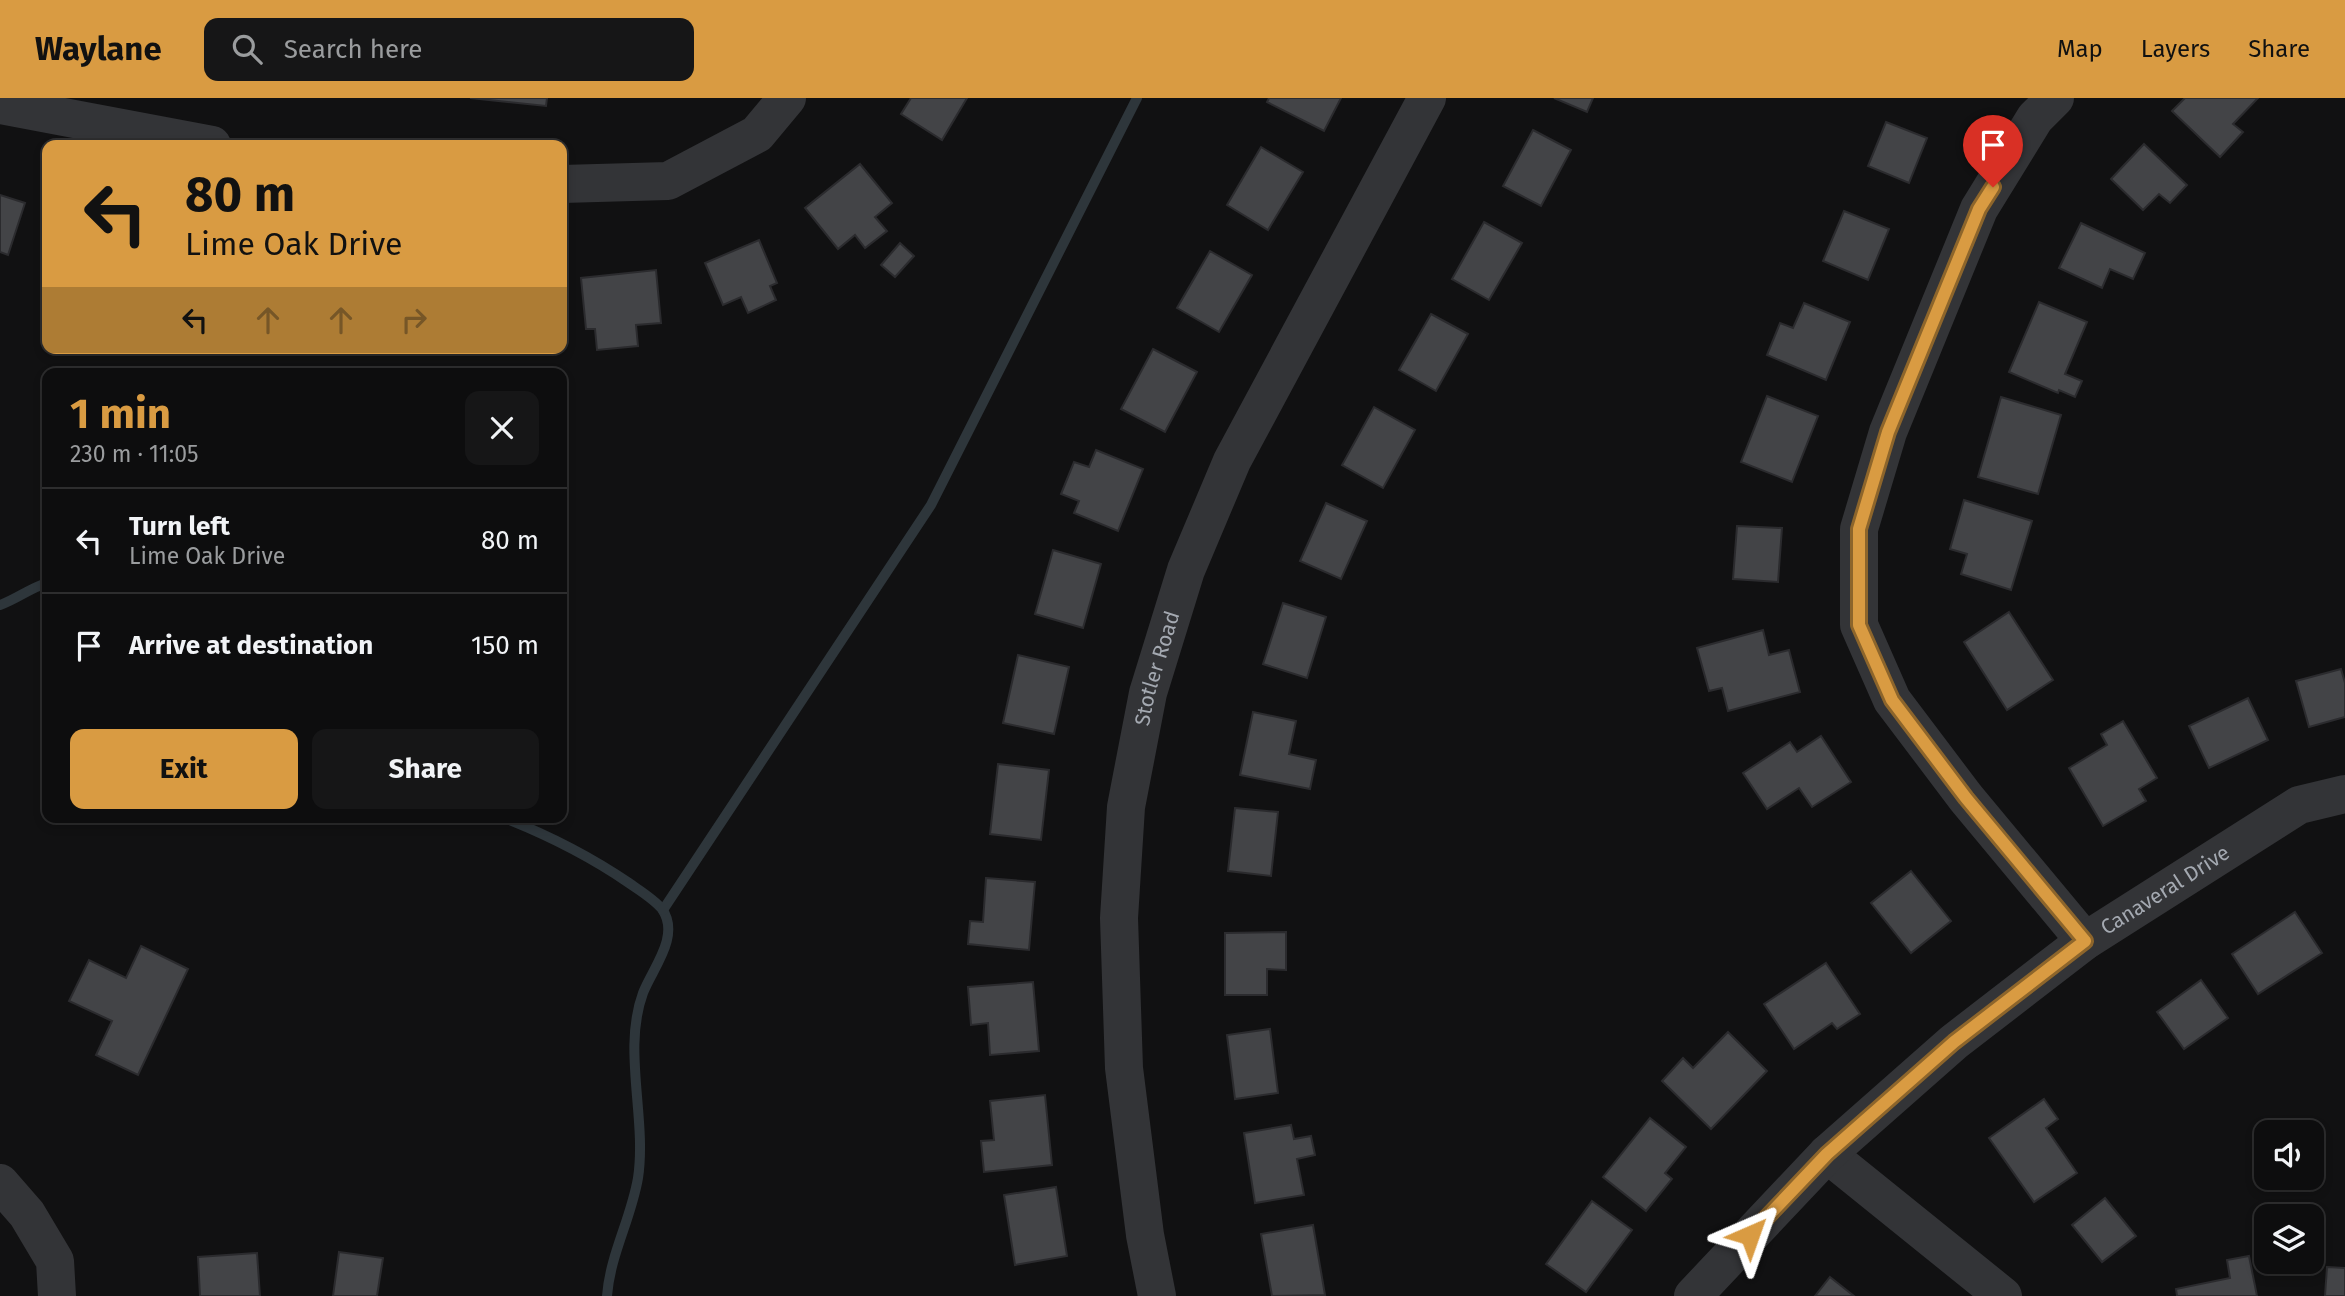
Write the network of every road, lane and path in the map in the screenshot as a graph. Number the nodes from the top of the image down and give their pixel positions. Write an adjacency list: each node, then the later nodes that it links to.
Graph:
1 (787, 98): 6 (street)
2 (1427, 98): 12 (street, Stotler Road)
3 (2055, 98): 8 (street)
4 (0, 105): 5 (street)
5 (186, 140)
6 (567, 184)
7 (2345, 794): 8 (street, Canaveral Drive)
8 (2085, 941): 9 (street, Canaveral Drive)
9 (1827, 1154): 13 (street, Canaveral Drive); 14 (street)
10 (0, 1183): 11 (street)
11 (57, 1296)
12 (1157, 1296)
13 (1693, 1296)
14 (2003, 1296)

